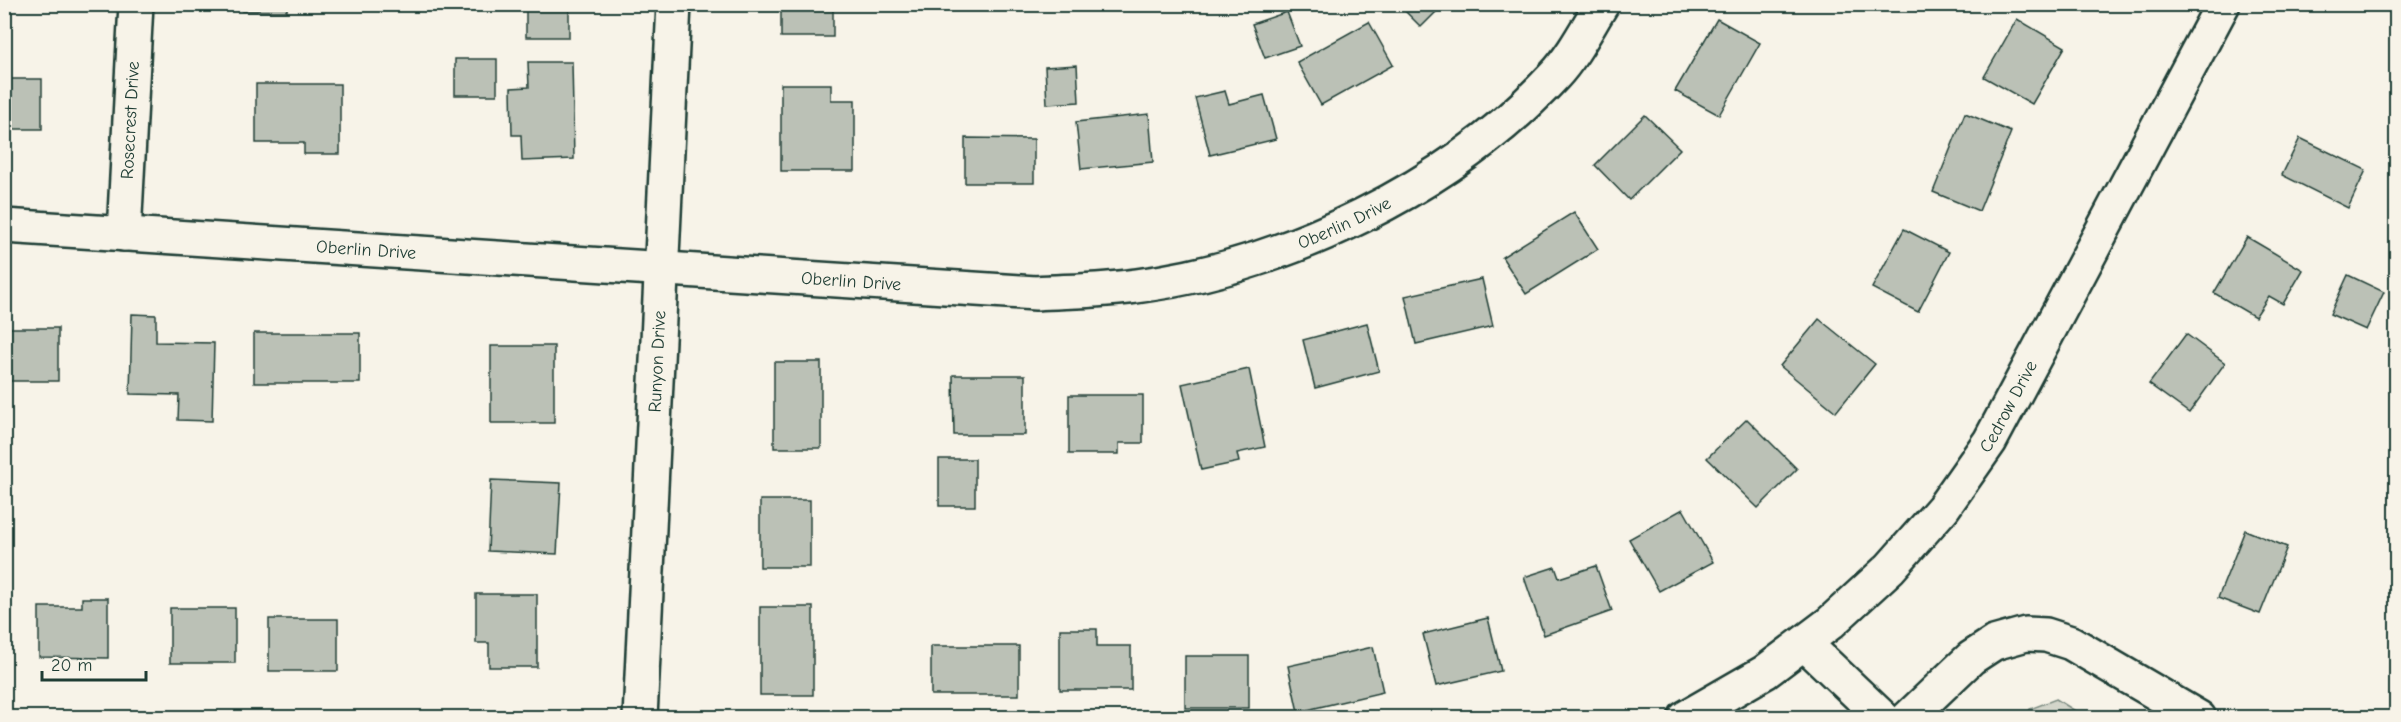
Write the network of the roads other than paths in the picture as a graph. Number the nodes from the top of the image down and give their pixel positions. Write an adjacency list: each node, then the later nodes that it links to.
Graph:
1 (136, 4): 6 (street, Rosecrest Drive)
2 (674, 4): 7 (street, Runyon Drive)
3 (1602, 4): 7 (street, Oberlin Drive)
4 (2223, 4): 8 (street, Cedrow Drive)
5 (4, 226): 6 (street, Oberlin Drive)
6 (124, 234): 7 (street, Oberlin Drive)
7 (662, 269): 9 (street, Runyon Drive)
8 (1804, 643): 10 (street, Cedrow Drive); 11 (street)
9 (640, 717)
10 (1684, 717)
11 (1883, 717)
12 (1908, 717): 13 (street)
13 (2199, 717)

